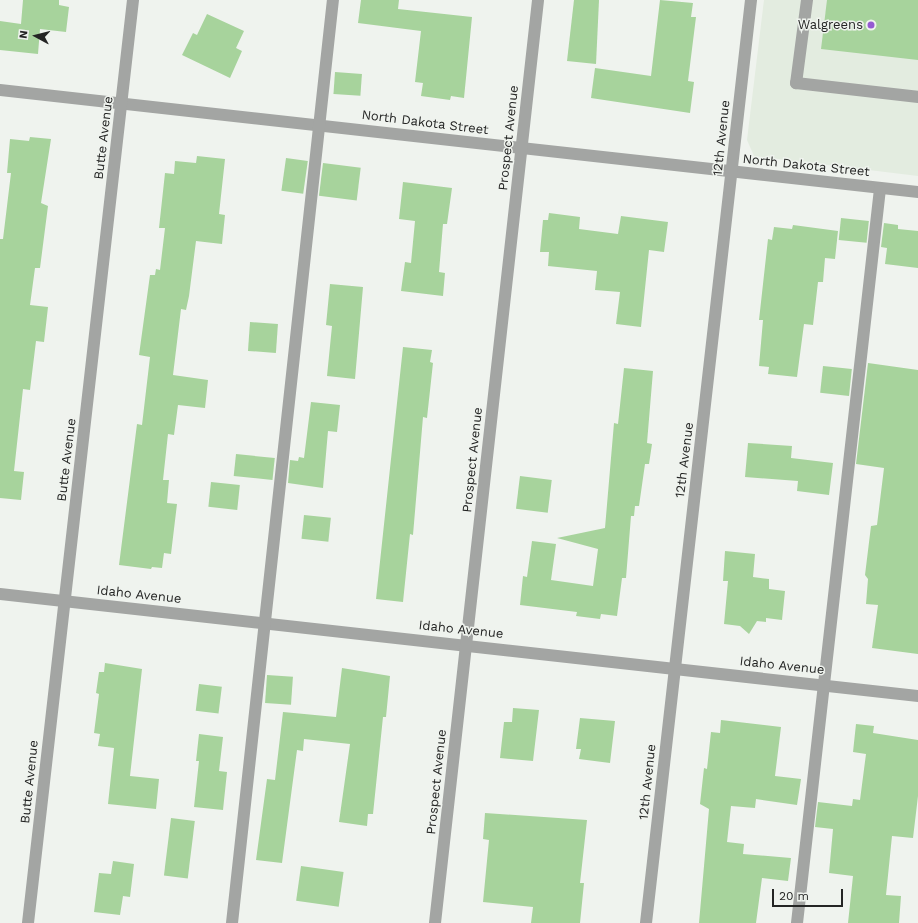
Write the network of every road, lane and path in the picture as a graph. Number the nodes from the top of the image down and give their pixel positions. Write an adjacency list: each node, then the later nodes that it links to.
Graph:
1 (133, 0): 8 (street, Butte Avenue)
2 (333, 0): 9 (street)
3 (538, 0): 10 (street, Prospect Avenue)
4 (751, 0): 11 (street, 12th Avenue)
5 (807, 0): 7 (street)
6 (0, 90): 8 (street, North Dakota Street)
7 (918, 97)
8 (123, 104): 9 (street, North Dakota Street); 15 (street, Butte Avenue)
9 (321, 126): 10 (street, North Dakota Street); 16 (street)
10 (522, 149): 11 (street, North Dakota Street); 17 (street, Prospect Avenue)
11 (732, 172): 12 (street, North Dakota Street); 18 (street, 12th Avenue)
12 (880, 189): 13 (street, North Dakota Street); 19 (street)
13 (918, 192)
14 (0, 594): 15 (street, Idaho Avenue)
15 (65, 601): 16 (street, Idaho Avenue); 21 (street, Butte Avenue)
16 (266, 623): 17 (street, Idaho Avenue); 22 (street)
17 (466, 645): 18 (street, Idaho Avenue); 23 (street, Prospect Avenue)
18 (675, 670): 19 (street, Idaho Avenue); 24 (street, 12th Avenue)
19 (823, 684): 20 (street, Idaho Avenue); 25 (street)
20 (918, 696)
21 (28, 923)
22 (232, 923)
23 (435, 923)
24 (646, 923)
25 (797, 923)

